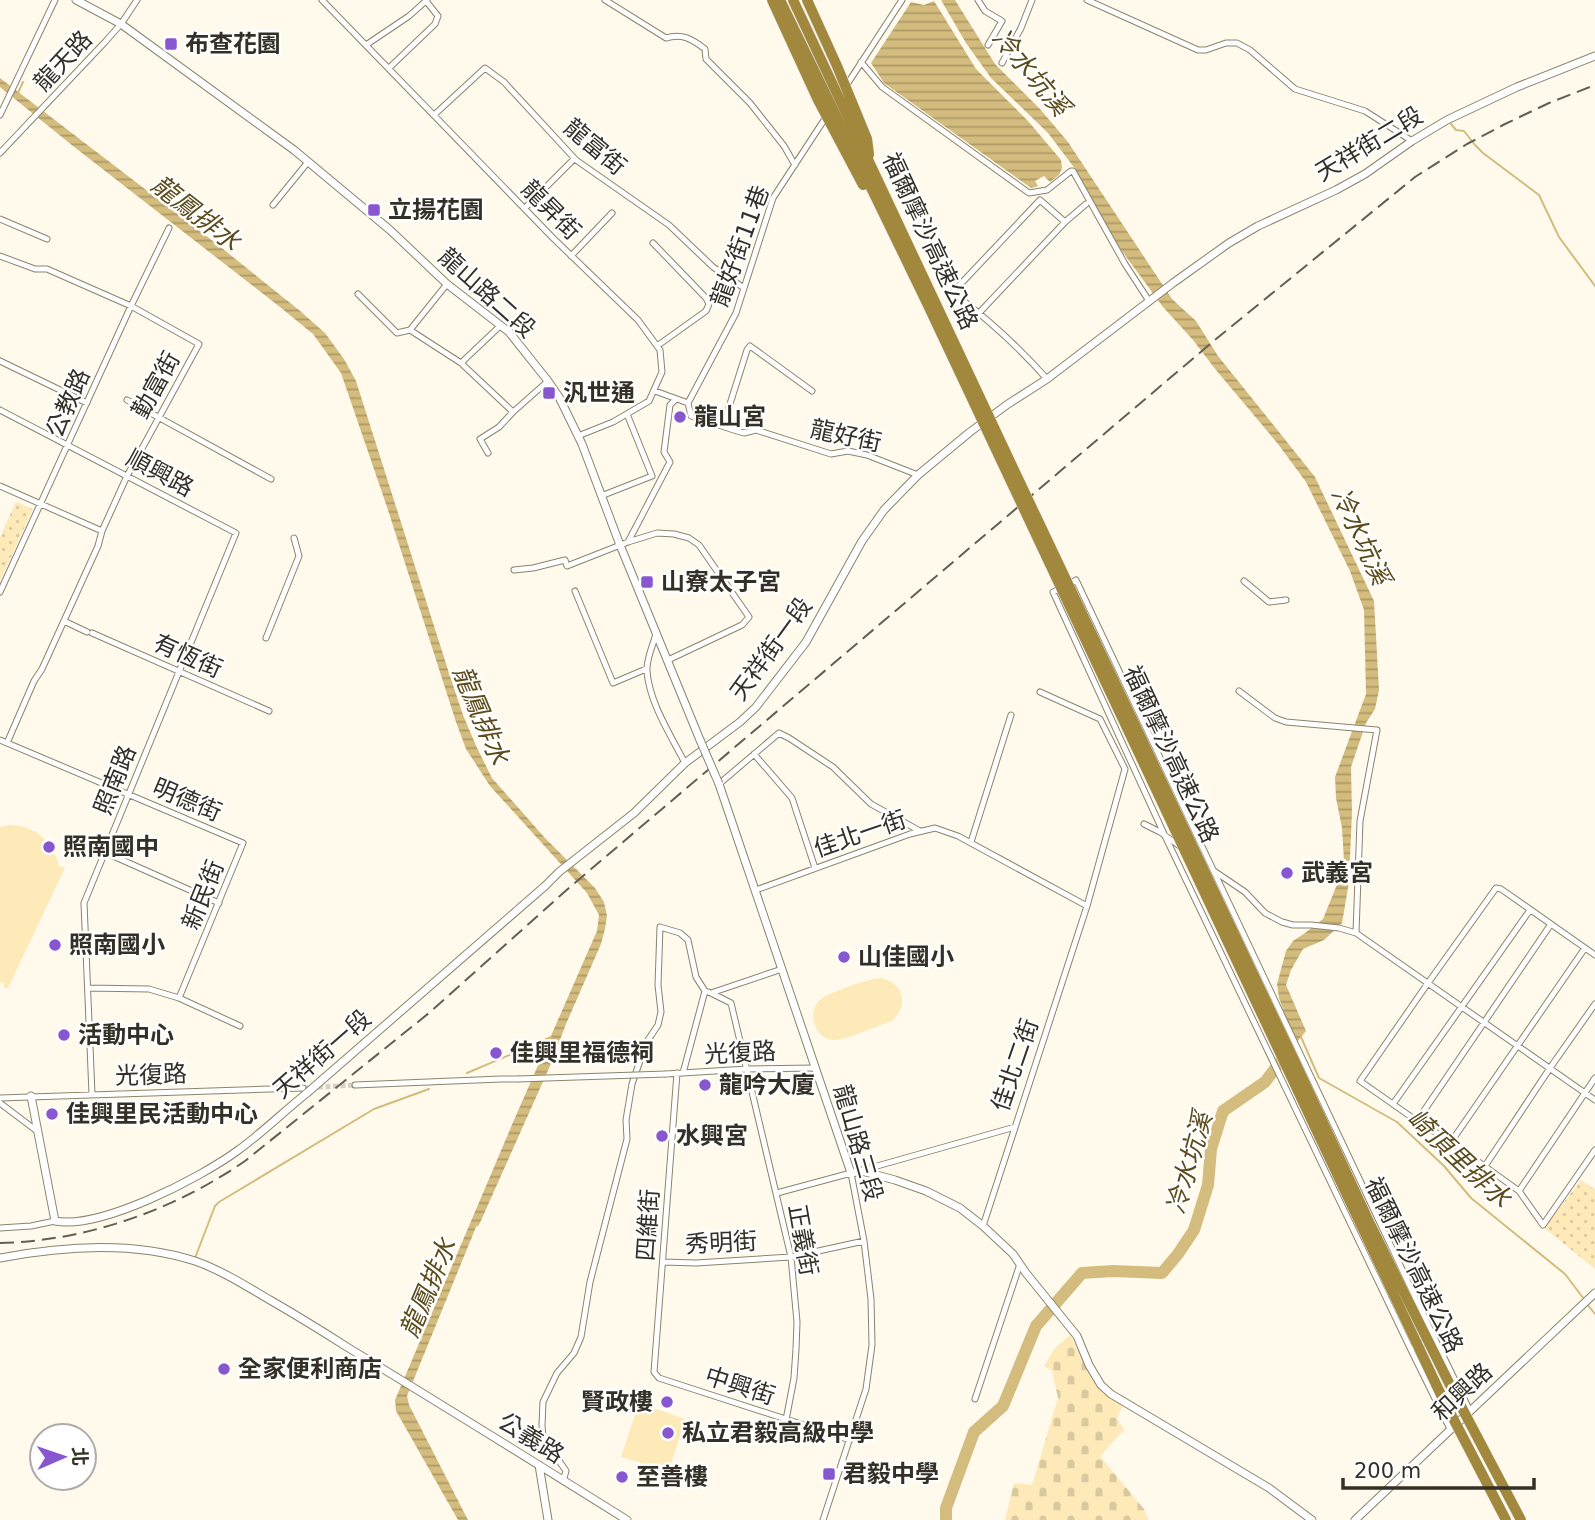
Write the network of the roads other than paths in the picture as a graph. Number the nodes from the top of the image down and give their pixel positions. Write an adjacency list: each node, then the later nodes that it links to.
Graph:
1 (55, 0): 22 (street)
2 (76, 0): 15 (street, 龍山路二段)
3 (137, 0): 15 (street)
4 (322, 0): 16 (street, 龍昇街)
5 (605, 0): 29 (street)
6 (772, 0): 45 (highway, bridge)
7 (780, 0): 45 (highway, 福爾摩沙高速公路, bridge)
8 (793, 0): 28 (highway, 福爾摩沙高速公路, bridge)
9 (807, 0): 28 (highway, bridge)
10 (902, 0): 19 (street, 龍好街11巷)
11 (978, 0): 17 (street)
12 (1032, 0): 20 (street)
13 (1087, 0): 24 (street)
14 (427, 1): 16 (street); 21 (street)
15 (121, 23): 25 (street, 龍天路); 27 (street, 龍山路二段)
16 (366, 45): 21 (street, 龍昇街)
17 (988, 45)
18 (1595, 56): 24 (street, 天祥街二段)
19 (861, 62): 29 (street, 龍好街11巷); 44 (street)
20 (1002, 63)
21 (389, 68): 23 (street, 龍昇街)
22 (0, 115)
23 (434, 115): 26 (street, 龍富街); 32 (street, 龍昇街)
24 (1412, 141): 44 (street, 天祥街二段)
25 (0, 153)
26 (574, 159): 32 (street); 42 (street, 龍富街)
27 (309, 162): 31 (street); 41 (street, 龍山路二段)
28 (870, 162): 185 (highway, 福爾摩沙高速公路, bridge)
29 (795, 165): 42 (street, 龍好街11巷)
30 (1086, 204): 35 (street)
31 (273, 205)
32 (525, 208): 40 (street, 龍昇街)
33 (611, 213): 40 (street)
34 (0, 219): 37 (street)
35 (1065, 222): 47 (street); 47 (street)
36 (169, 228): 46 (street, 公教路)
37 (47, 239)
38 (653, 243): 50 (street)
39 (0, 256): 46 (street)
40 (572, 256): 50 (street, 龍昇街)
41 (447, 284): 48 (street, 龍山路二段); 49 (street)
42 (744, 288): 60 (street, 龍好街11巷)
43 (358, 294): 49 (street)
44 (1151, 299): 53 (street)
45 (927, 303): 184 (highway, 福爾摩沙高速公路, bridge)
46 (131, 306): 59 (street, 公教路); 64 (street, 勤富街)
47 (979, 313): 53 (street)
48 (500, 326): 52 (street); 54 (street, 龍山路二段)
49 (410, 330): 52 (street)
50 (657, 345): 55 (street)
51 (0, 361): 59 (street)
52 (461, 363): 62 (street)
53 (1047, 379): 69 (street, 天祥街一段)
54 (548, 381): 62 (street); 66 (street, 龍山路二段)
55 (654, 391): 57 (street, 龍好街); 63 (street)
56 (813, 391): 65 (street)
57 (676, 399): 60 (street, 龍好街); 78 (street)
58 (127, 400): 64 (street)
59 (87, 403): 67 (street, 公教路)
60 (688, 403): 65 (street, 龍好街)
61 (0, 410): 67 (street, 順興路)
62 (513, 412): 68 (street)
63 (627, 414): 66 (street); 73 (street)
64 (159, 417): 70 (street, 勤富街); 71 (street)
65 (723, 426): 69 (street, 龍好街)
66 (578, 436): 73 (street, 龍山路二段)
67 (68, 445): 70 (street, 順興路); 74 (street, 公教路)
68 (488, 453)
69 (918, 475): 100 (street, 天祥街一段)
70 (127, 476): 75 (street, 勤富街); 76 (street, 順興路)
71 (271, 479)
72 (0, 486): 74 (street)
73 (601, 496): 78 (street, 龍山路二段)
74 (42, 503): 75 (street); 82 (street, 公教路)
75 (102, 531): 84 (street, 勤富街)
76 (236, 533): 90 (street, 照南路)
77 (294, 538): 86 (street)
78 (624, 543): 79 (street); 85 (street, 龍山路二段); 87 (street)
79 (514, 570)
80 (1244, 581): 83 (street)
81 (575, 591): 89 (street)
82 (0, 592)
83 (1286, 600)
84 (64, 621): 90 (street, 有恆街); 97 (street, 勤富街)
85 (656, 634): 87 (street, 龍山路二段); 89 (street)
86 (266, 638)
87 (668, 660): 102 (street, 龍山路二段, bridge)
88 (1114, 661): 91 (street); 91 (street); 98 (street)
89 (646, 669): 100 (street)
90 (179, 671): 94 (street, 有恆街); 103 (street, 照南路)
91 (1090, 674): 101 (street)
92 (1239, 691): 119 (street)
93 (1040, 692): 115 (street, 佳北二街)
94 (269, 711)
95 (1011, 715): 107 (street)
96 (0, 740): 97 (street, 明德街)
97 (7, 743): 103 (street, 明德街)
98 (1157, 751): 101 (street); 111 (street)
99 (754, 754): 102 (street); 105 (street); 110 (street)
100 (685, 763): 140 (street, 天祥街一段, bridge)
101 (1132, 765): 106 (street)
102 (719, 784): 112 (street, 龍山路三段)
103 (128, 794): 108 (street, 明德街); 109 (street, 照南路)
104 (1144, 824): 106 (street)
105 (920, 831): 107 (street, 佳北一街); 110 (street, 佳北一街)
106 (1165, 836): 111 (street); 116 (street)
107 (971, 842): 115 (street, 佳北一街)
108 (243, 843): 114 (street, 新民街)
109 (104, 852): 114 (street); 124 (street, 照南路)
110 (815, 868): 112 (street, 佳北一街)
111 (1213, 871): 113 (street); 119 (street)
112 (756, 890): 122 (street, 龍山路三段)
113 (1224, 893): 116 (street); 129 (street)
114 (219, 903): 126 (street, 新民街)
115 (1087, 906): 149 (street, 佳北二街)
116 (1199, 906): 132 (street)
117 (1530, 910): 118 (street); 123 (street); 128 (street)
118 (1552, 924): 120 (street); 130 (street)
119 (1356, 933): 123 (street)
120 (1585, 948): 121 (street); 133 (street)
121 (1595, 955)
122 (782, 969): 125 (street); 134 (street, 龍山路三段)
123 (1428, 982): 128 (street); 147 (street)
124 (88, 988): 126 (street); 142 (street, 照南路)
125 (708, 992): 136 (street, 正義街); 137 (street, 四維街); 178 (street)
126 (179, 998): 131 (street)
127 (1595, 1004): 135 (street)
128 (1462, 1006): 130 (street); 147 (street)
129 (1284, 1020): 132 (street); 151 (street)
130 (1483, 1021): 133 (street); 148 (street)
131 (240, 1026)
132 (1259, 1033): 154 (street)
133 (1518, 1046): 135 (street); 152 (street)
134 (816, 1068): 136 (street, 光復路); 157 (street, 龍山路三段)
135 (1550, 1068): 141 (street); 155 (street)
136 (747, 1069): 137 (street, 光復路); 159 (street, 正義街)
137 (680, 1073): 139 (street, 光復路, bridge); 166 (street, 四維街)
138 (1595, 1078): 141 (street)
139 (355, 1085)
140 (305, 1091): 142 (street, 光復路); 160 (street, 天祥街一段)
141 (1585, 1093): 145 (street); 158 (street)
142 (92, 1094): 143 (street, 光復路)
143 (31, 1097): 144 (street, 光復路); 150 (street)
144 (0, 1098)
145 (1595, 1100)
146 (0, 1103): 150 (street)
147 (1393, 1104): 148 (street)
148 (1417, 1121): 152 (street)
149 (1015, 1126): 156 (street, 佳北二街); 161 (street)
150 (37, 1131): 160 (street)
151 (1342, 1142): 154 (street); 169 (street)
152 (1451, 1142): 155 (street)
153 (1595, 1150): 158 (street)
154 (1318, 1156): 170 (street)
155 (1485, 1166): 158 (street)
156 (862, 1171): 157 (street); 161 (street)
157 (851, 1173): 159 (street); 163 (street, 龍山路三段)
158 (1519, 1191)
159 (777, 1193): 164 (street, 正義街)
160 (55, 1222): 162 (street, 天祥街一段)
161 (982, 1226): 167 (street)
162 (0, 1228)
163 (864, 1241): 164 (street, 秀明街); 176 (street, 龍山路三段)
164 (791, 1257): 166 (street, 秀明街); 174 (street, 正義街)
165 (0, 1258): 177 (street, 公義路)
166 (663, 1262): 171 (street, 四維街)
167 (1020, 1264): 172 (street); 182 (street)
168 (1595, 1293): 173 (street, 和興路)
169 (1434, 1337): 170 (street); 173 (street)
170 (1411, 1350): 175 (street)
171 (659, 1378): 174 (street, 中興街)
172 (975, 1399)
173 (1470, 1411): 175 (street, 和興路)
174 (786, 1420): 176 (street, 中興街)
175 (1450, 1429): 183 (street, 和興路)
176 (850, 1440): 181 (street, 龍山路三段)
177 (539, 1465): 178 (street, 公義路); 179 (street)
178 (564, 1481): 180 (street, 公義路)
179 (548, 1520)
180 (627, 1520)
181 (822, 1520)
182 (1312, 1520)
183 (1355, 1520)
184 (1506, 1520)
185 (1521, 1520)

